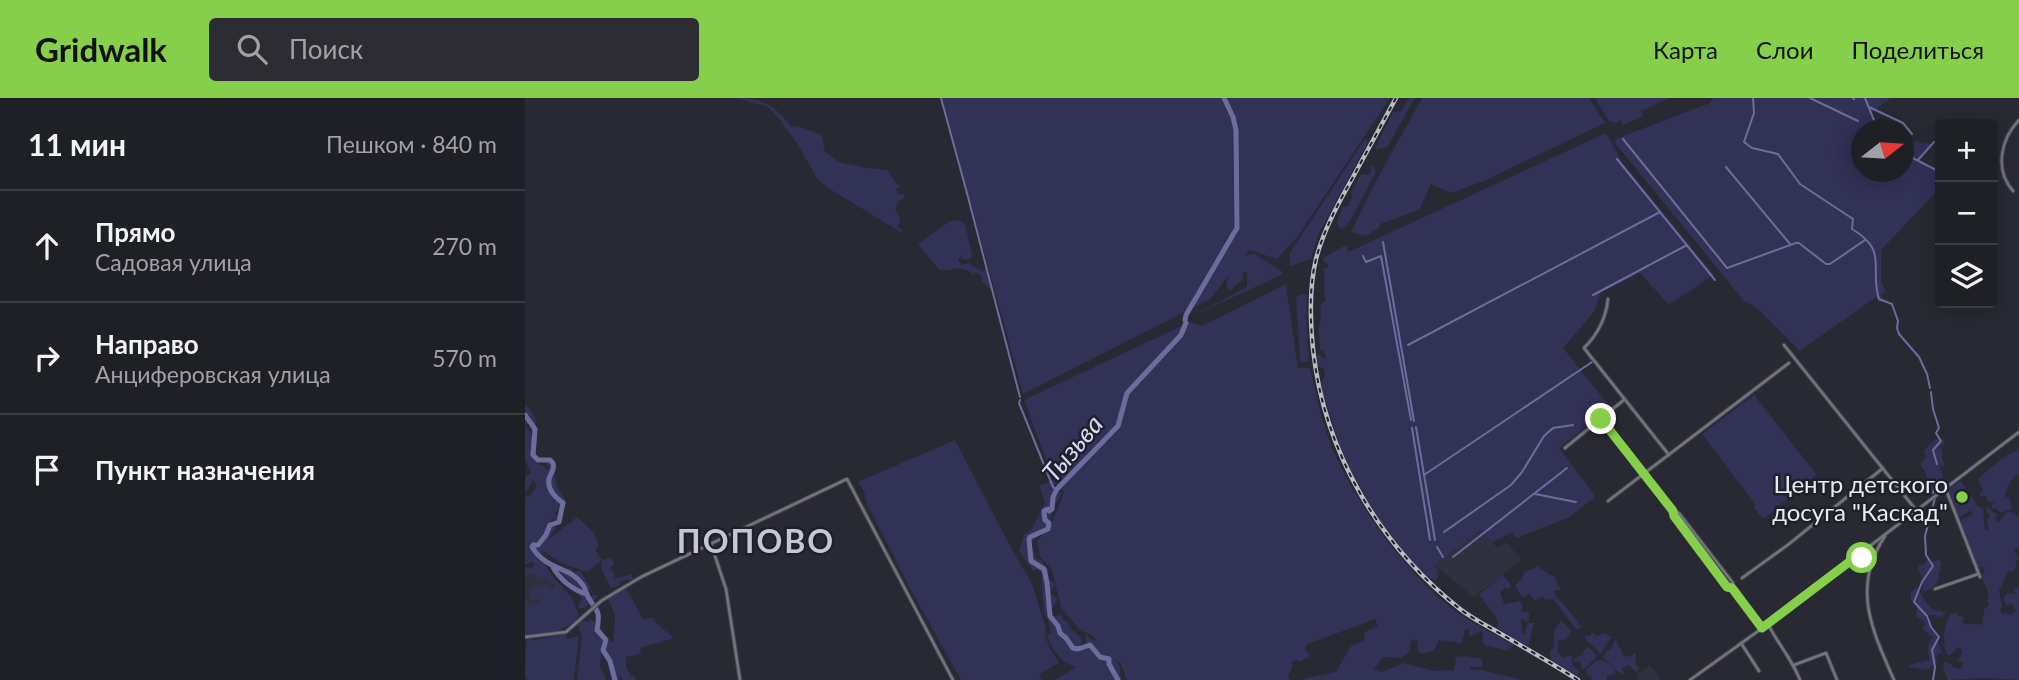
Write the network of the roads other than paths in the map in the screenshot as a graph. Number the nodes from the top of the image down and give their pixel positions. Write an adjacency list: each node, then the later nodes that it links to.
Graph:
1 (2019, 120): 2 (street)
2 (2013, 191)
3 (1608, 299): 6 (street)
4 (1784, 345): 11 (street)
5 (1789, 363): 10 (street)
6 (1625, 399): 7 (street); 10 (street)
7 (1601, 419): 9 (street); 12 (street)
8 (2019, 432): 13 (street)
9 (1565, 448)
10 (1669, 454): 12 (street)
11 (1883, 468): 15 (street); 23 (street)
12 (1644, 473): 14 (street); 16 (street)
13 (1945, 487): 15 (street); 25 (street)
14 (1608, 501)
15 (1916, 510): 17 (street)
16 (1673, 511): 19 (street); 20 (street)
17 (1887, 533): 21 (street); 22 (street)
18 (711, 544): 28 (street); 32 (street); 33 (street)
19 (1703, 544): 20 (street); 24 (street)
20 (1697, 548): 24 (street)
21 (1861, 553): 22 (street); 26 (street)
22 (1871, 562): 37 (street)
23 (1742, 578)
24 (1732, 588): 27 (street)
25 (1935, 589)
26 (1769, 624): 27 (street); 30 (street)
27 (1762, 628): 29 (street)
28 (525, 637)
29 (1741, 643): 31 (street); 34 (street)
30 (1794, 665): 35 (street); 36 (street)
31 (1759, 671)
32 (740, 680)
33 (953, 680)
34 (1690, 680)
35 (1800, 680)
36 (1837, 680)
37 (1894, 680)

